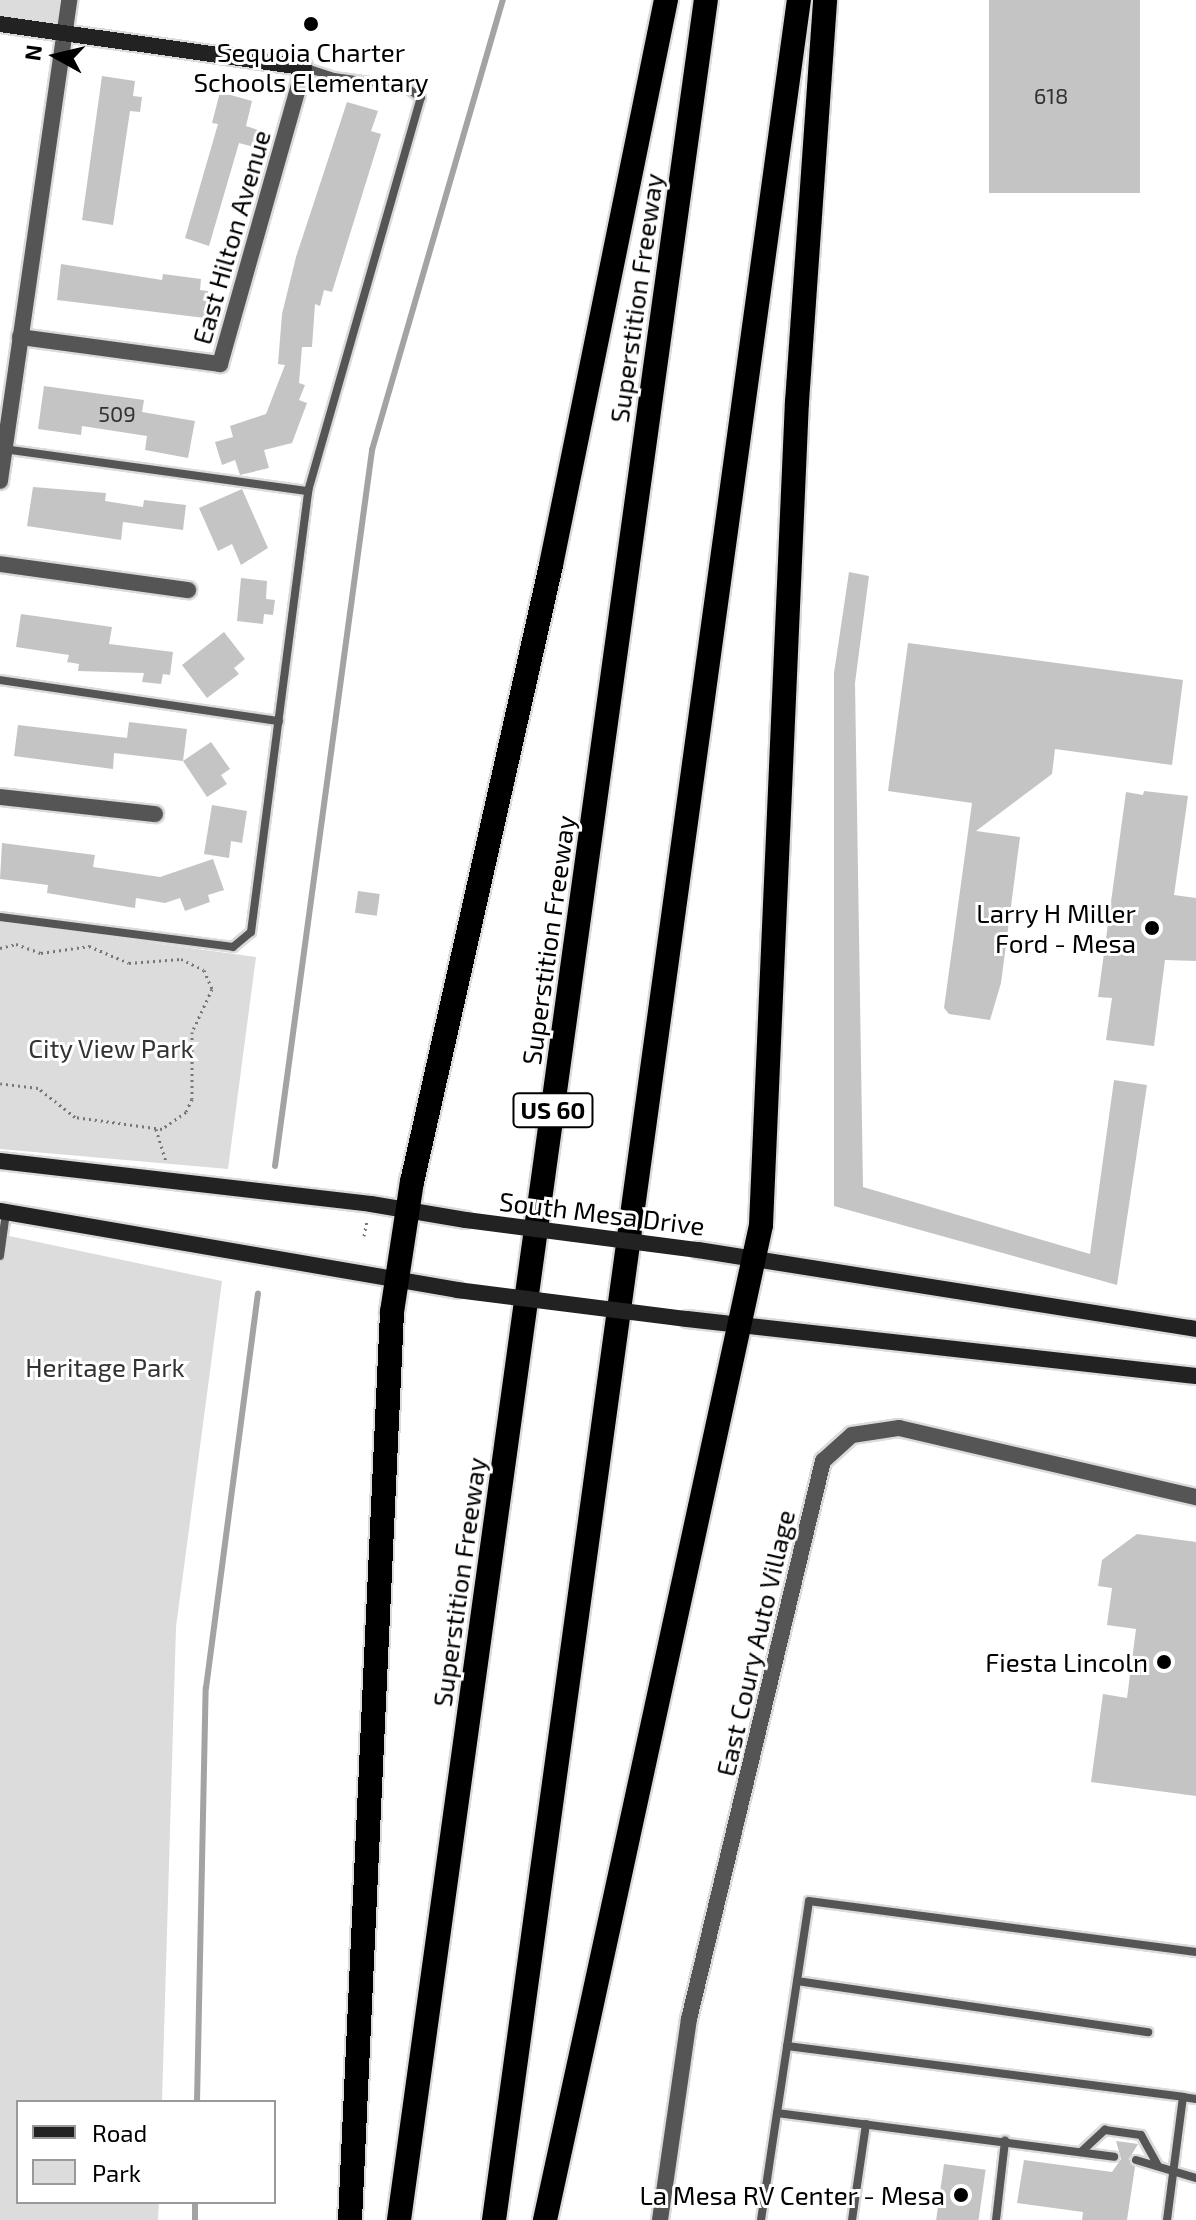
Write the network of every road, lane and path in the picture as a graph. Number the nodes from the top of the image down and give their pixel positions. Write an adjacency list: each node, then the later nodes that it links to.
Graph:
1 (69, 0): 7 (street)
2 (666, 0): 25 (highway)
3 (706, 0): 52 (highway, Superstition Freeway / US 60)
4 (799, 0): 53 (highway)
5 (825, 0): 30 (highway)
6 (0, 24): 7 (main road)
7 (65, 34): 8 (main road); 9 (street)
8 (304, 67): 9 (street, East Hilton Avenue); 12 (lane)
9 (20, 337): 10 (street)
10 (3, 449): 11 (street); 12 (lane)
11 (0, 481)
12 (308, 491): 16 (lane)
13 (0, 564): 14 (street)
14 (188, 590)
15 (0, 680): 16 (lane)
16 (279, 721): 19 (lane)
17 (0, 797): 18 (street)
18 (155, 814)
19 (0, 917)
20 (0, 948): 22 (path)
21 (0, 1083): 22 (path)
22 (156, 1129): 24 (path)
23 (0, 1161): 25 (main road, South Mesa Drive)
24 (166, 1161)
25 (408, 1209): 30 (main road, South Mesa Drive, bridge); 31 (highway)
26 (3, 1212): 29 (lane); 31 (main road)
27 (368, 1218): 28 (path)
28 (364, 1236)
29 (0, 1256)
30 (754, 1256): 32 (highway); 33 (main road, South Mesa Drive)
31 (397, 1281): 32 (main road, bridge); 51 (highway)
32 (740, 1325): 34 (main road); 54 (highway)
33 (1196, 1329)
34 (1196, 1376)
35 (1196, 1497): 55 (street, East Coury Auto Village)
36 (1196, 1952): 37 (lane)
37 (797, 1981): 38 (lane); 39 (lane)
38 (1148, 2032)
39 (787, 2046): 40 (lane); 42 (lane)
40 (1183, 2097): 41 (lane); 49 (lane)
41 (1196, 2099)
42 (777, 2113): 43 (lane); 56 (lane)
43 (866, 2124): 44 (lane); 57 (lane)
44 (1005, 2141): 45 (lane); 58 (lane)
45 (1081, 2152): 46 (lane); 48 (lane)
46 (1114, 2157)
47 (1136, 2160): 48 (lane)
48 (1157, 2164): 49 (lane)
49 (1175, 2175): 50 (lane); 59 (lane)
50 (1196, 2178)
51 (350, 2220)
52 (399, 2220)
53 (494, 2220)
54 (545, 2220)
55 (660, 2220)
56 (761, 2220)
57 (852, 2220)
58 (996, 2220)
59 (1167, 2220)

